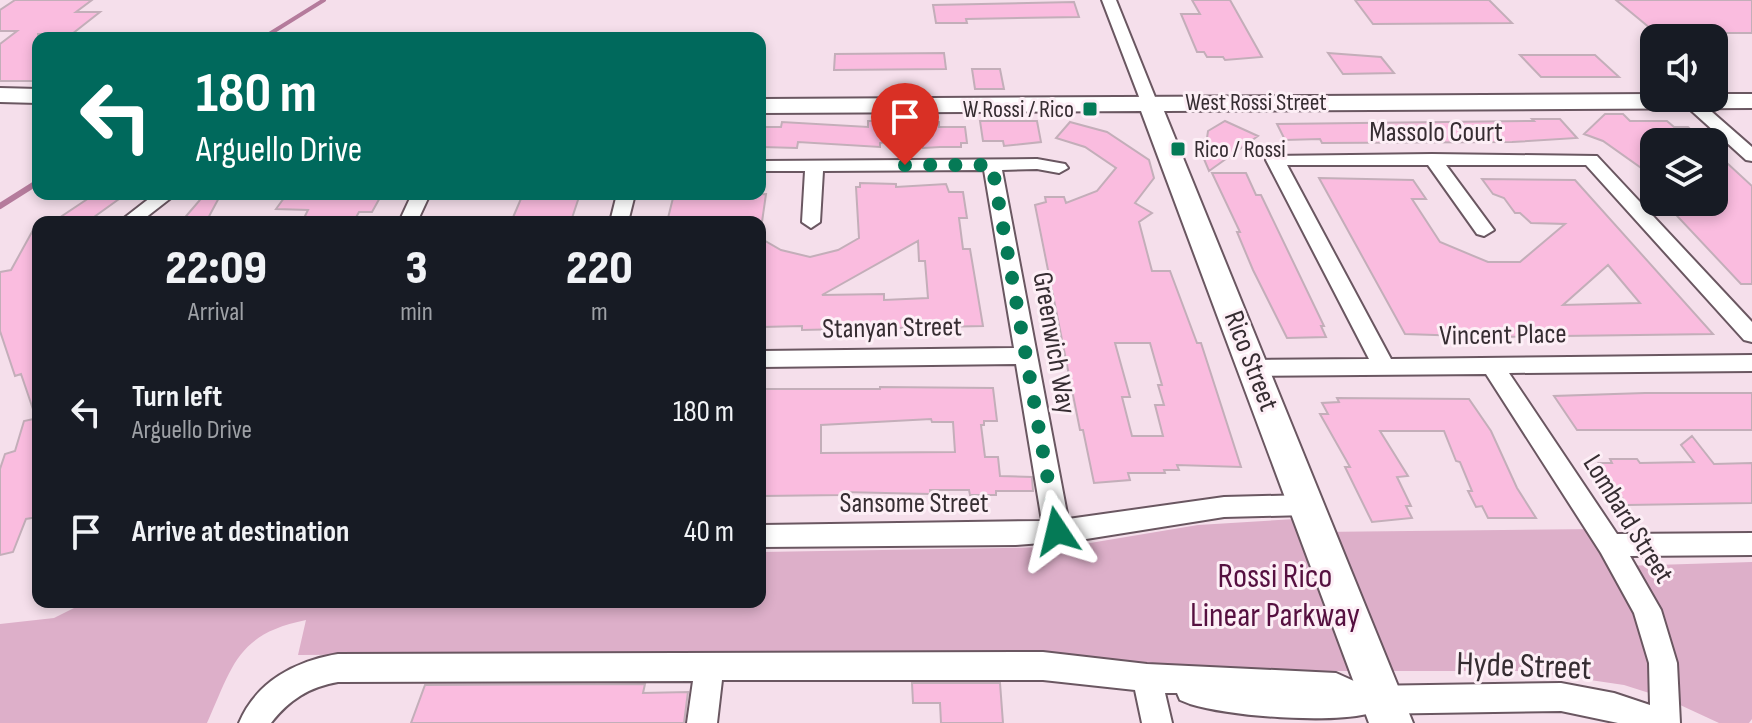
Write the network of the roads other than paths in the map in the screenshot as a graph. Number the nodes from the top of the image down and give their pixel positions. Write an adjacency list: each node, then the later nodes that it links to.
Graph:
1 (1109, 0): 7 (street, Rico Street)
2 (0, 95): 3 (main road)
3 (32, 96)
4 (1640, 101): 7 (main road, West Rossi Street)
5 (1728, 101): 6 (main road, West Rossi Street)
6 (1752, 101)
7 (1149, 102): 8 (main road, West Rossi Street); 26 (main road, Rico Street)
8 (766, 106)
9 (1702, 112): 10 (street)
10 (1752, 156)
11 (1432, 159): 19 (street); 20 (street, Massolo Court); 25 (street, Massolo Court)
12 (992, 165): 14 (street); 15 (street); 21 (street, Greenwich Way)
13 (766, 166): 14 (street)
14 (814, 166): 18 (street)
15 (1059, 168)
16 (159, 200): 17 (street)
17 (136, 216)
18 (811, 222)
19 (1484, 230)
20 (1752, 335)
21 (1025, 356): 22 (street, Stanyan Street); 28 (street, Greenwich Way)
22 (766, 359)
23 (1752, 363): 24 (street, Vincent Place)
24 (1492, 365): 25 (street, Vincent Place); 31 (street, Lombard Street)
25 (1384, 367): 26 (street, Vincent Place)
26 (1254, 368): 27 (main road, Rico Street)
27 (1306, 505): 28 (street, Sansome Street); 34 (main road, Rico Street)
28 (1057, 531): 29 (street, Sansome Street)
29 (766, 536)
30 (1752, 544): 31 (street)
31 (1610, 545): 38 (street, Lombard Street)
32 (709, 666): 33 (street, Hyde Street); 35 (street, Hyde Street); 36 (street)
33 (1147, 678): 34 (street, Hyde Street); 37 (street)
34 (1379, 707): 38 (street, Hyde Street)
35 (254, 723)
36 (702, 723)
37 (1157, 723)
38 (1663, 723)

